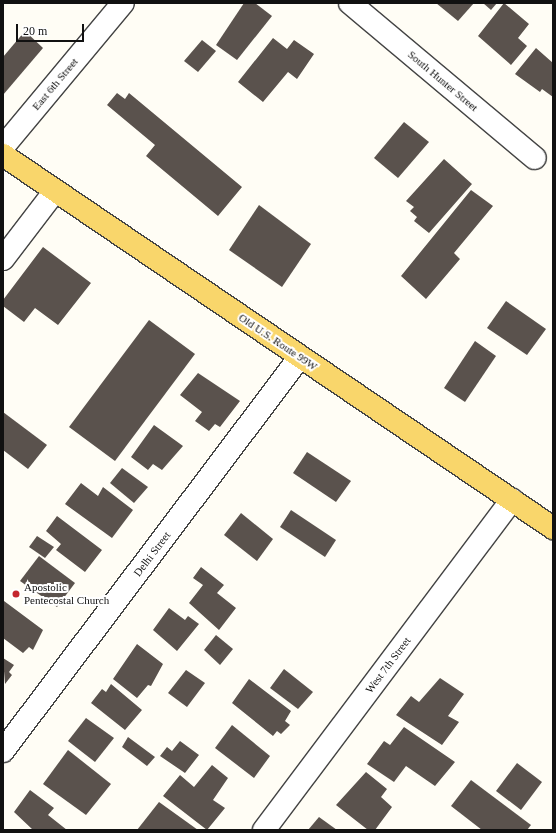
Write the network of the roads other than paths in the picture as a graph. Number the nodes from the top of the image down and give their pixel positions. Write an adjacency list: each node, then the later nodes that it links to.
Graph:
1 (123, 3): 3 (street, East 6th Street)
2 (350, 3): 5 (street, South Hunter Street)
3 (3, 147)
4 (3, 155): 6 (main road, Old U.S. Route 99W)
5 (535, 158)
6 (55, 190): 7 (street); 8 (main road, Old U.S. Route 99W)
7 (3, 259)
8 (300, 357): 9 (main road, Old U.S. Route 99W); 11 (street, Delhi Street)
9 (512, 500): 10 (main road, Old U.S. Route 99W); 12 (street, West 7th Street)
10 (553, 528)
11 (3, 751)
12 (264, 830)

